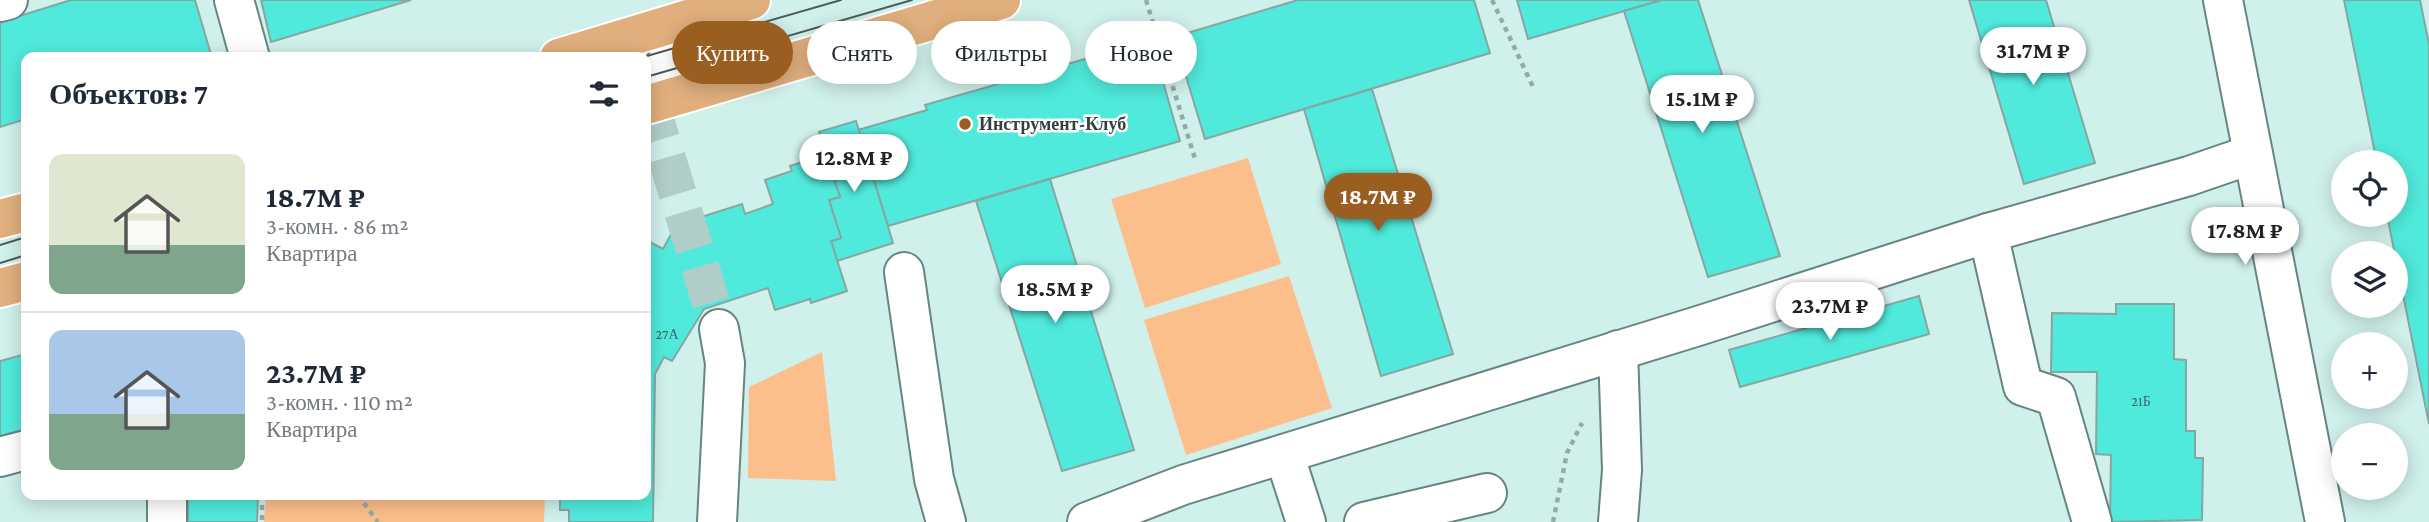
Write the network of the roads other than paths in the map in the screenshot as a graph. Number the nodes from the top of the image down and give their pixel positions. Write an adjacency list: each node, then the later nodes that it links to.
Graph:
1 (8, 0): 6 (street)
2 (234, 0): 8 (street)
3 (751, 0): 7 (main road)
4 (1000, 0): 11 (main road)
5 (2223, 0): 12 (street)
6 (0, 2)
7 (695, 17): 9 (main road); 10 (street)
8 (248, 52)
9 (579, 52)
10 (651, 96)
11 (651, 103)
12 (2253, 154): 15 (street); 34 (street)
13 (21, 213): 14 (main road)
14 (0, 219)
15 (1988, 233): 20 (street); 33 (street)
16 (904, 272): 28 (street)
17 (21, 282): 18 (main road)
18 (0, 288)
19 (719, 329): 27 (street)
20 (1618, 350): 22 (street); 32 (street)
21 (21, 451): 23 (street)
22 (1284, 454): 29 (street); 30 (street)
23 (0, 457)
24 (1487, 493): 31 (street)
25 (167, 500): 26 (street)
26 (167, 522)
27 (717, 522)
28 (946, 522)
29 (1087, 522)
30 (1306, 522)
31 (1364, 522)
32 (1618, 522)
33 (2092, 522)
34 (2325, 522)

